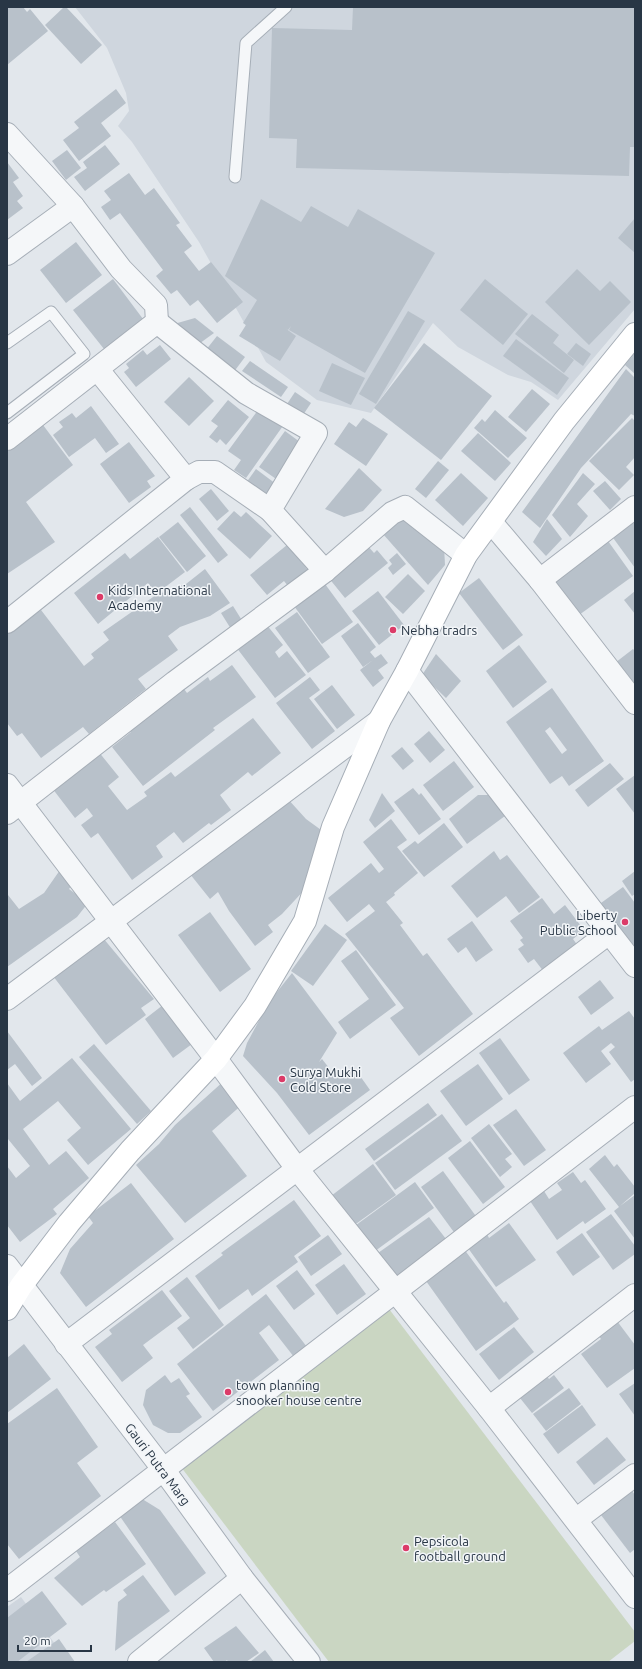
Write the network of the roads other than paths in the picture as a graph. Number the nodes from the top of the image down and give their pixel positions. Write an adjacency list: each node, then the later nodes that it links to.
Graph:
1 (286, 7): 3 (lane)
2 (7, 134): 4 (street)
3 (234, 177)
4 (73, 206): 5 (street); 6 (street)
5 (7, 254)
6 (157, 322): 9 (street); 14 (street)
7 (635, 334): 15 (main road)
8 (7, 343): 10 (lane)
9 (98, 370): 11 (street); 12 (street)
10 (7, 413)
11 (8, 436)
12 (186, 479): 14 (street); 19 (street)
13 (635, 507): 18 (street)
14 (270, 510): 17 (street)
15 (491, 522): 16 (main road); 18 (street)
16 (466, 555): 17 (street); 20 (main road)
17 (325, 571): 24 (street)
18 (540, 580): 21 (street)
19 (7, 622)
20 (407, 671): 22 (main road); 26 (street)
21 (635, 703)
22 (378, 721): 25 (street); 29 (main road)
23 (7, 785): 24 (street)
24 (13, 808): 25 (street)
25 (110, 922): 28 (street); 29 (street)
26 (609, 933): 27 (street); 31 (street)
27 (635, 966)
28 (7, 999)
29 (216, 1059): 31 (street); 33 (main road)
30 (635, 1107): 34 (street)
31 (298, 1170): 34 (street); 37 (street)
32 (7, 1266): 33 (street, Gauri Putra Marg)
33 (21, 1286): 36 (main road); 37 (street, Gauri Putra Marg)
34 (396, 1290): 38 (street); 39 (street)
35 (635, 1295): 38 (street)
36 (7, 1309)
37 (66, 1344): 39 (street, Gauri Putra Marg)
38 (489, 1408): 41 (street)
39 (163, 1469): 42 (street, Gauri Putra Marg); 43 (street)
40 (635, 1475): 41 (street)
41 (576, 1519): 44 (street)
42 (242, 1578): 45 (street); 46 (street, Gauri Putra Marg)
43 (7, 1590)
44 (635, 1597)
45 (138, 1662)
46 (309, 1662)

